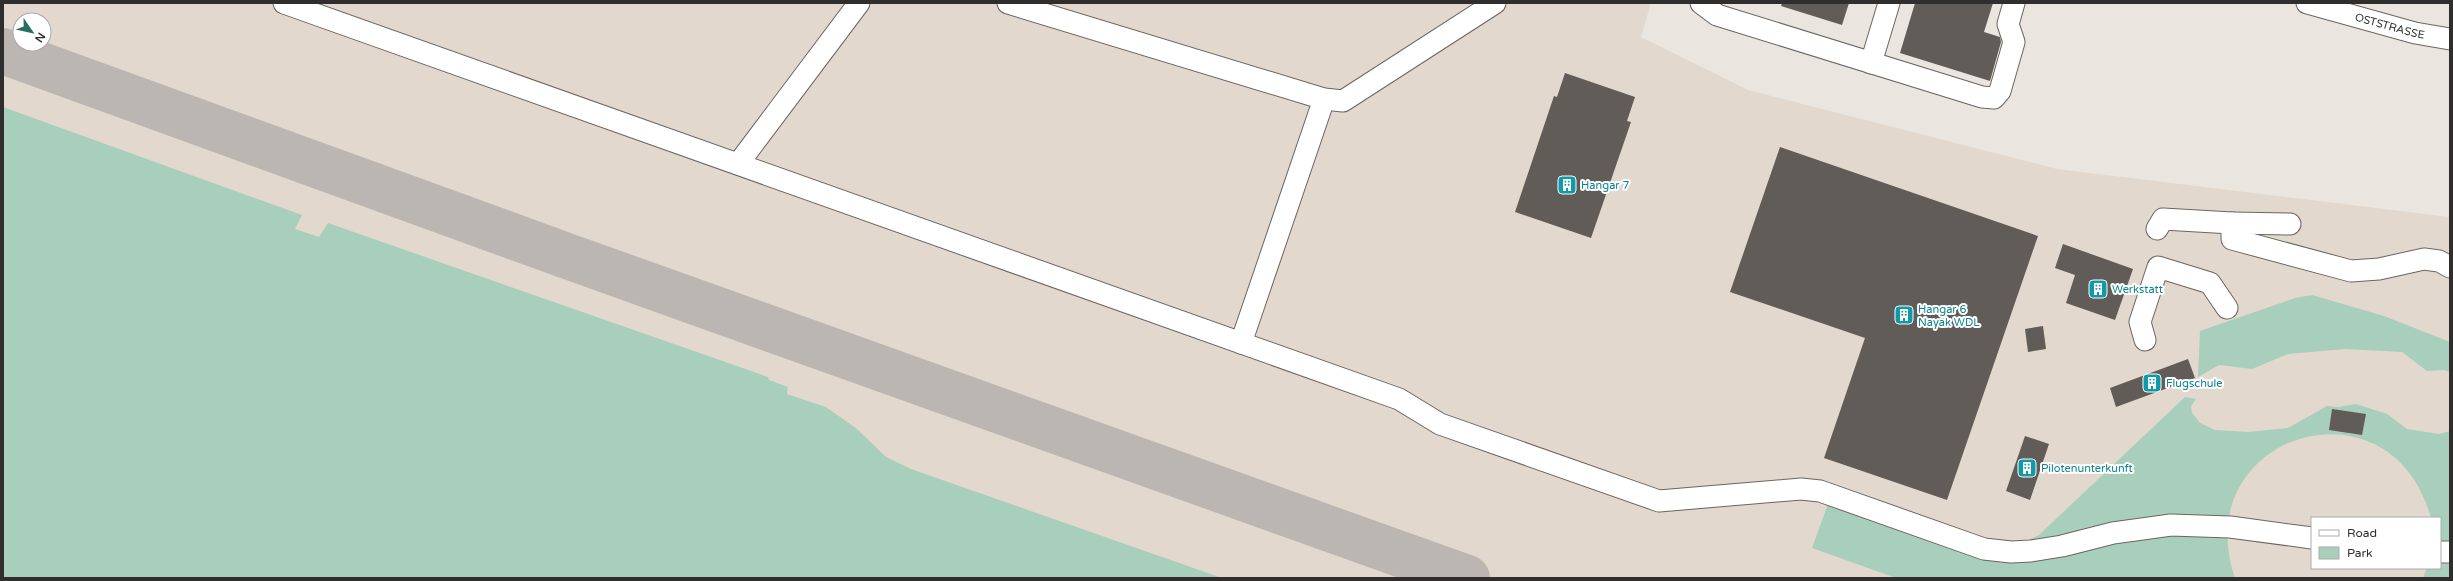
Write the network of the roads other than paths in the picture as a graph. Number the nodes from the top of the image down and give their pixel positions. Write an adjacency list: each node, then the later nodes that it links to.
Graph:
1 (284, 3): 12 (lane)
2 (858, 3): 12 (lane)
3 (1008, 3): 11 (lane)
4 (1495, 3): 11 (lane)
5 (1701, 3): 10 (lane)
6 (1889, 3): 10 (lane)
7 (2014, 3): 10 (lane)
8 (2306, 3): 9 (lane, OSTSTRASSE)
9 (2450, 39)
10 (1871, 62)
11 (1324, 99): 19 (lane)
12 (738, 164): 19 (lane)
13 (2232, 223): 14 (lane); 15 (lane); 16 (lane)
14 (2290, 224)
15 (2158, 229)
16 (2450, 267)
17 (2227, 308): 18 (lane)
18 (2145, 340)
19 (1241, 343): 20 (lane)
20 (2311, 538)

